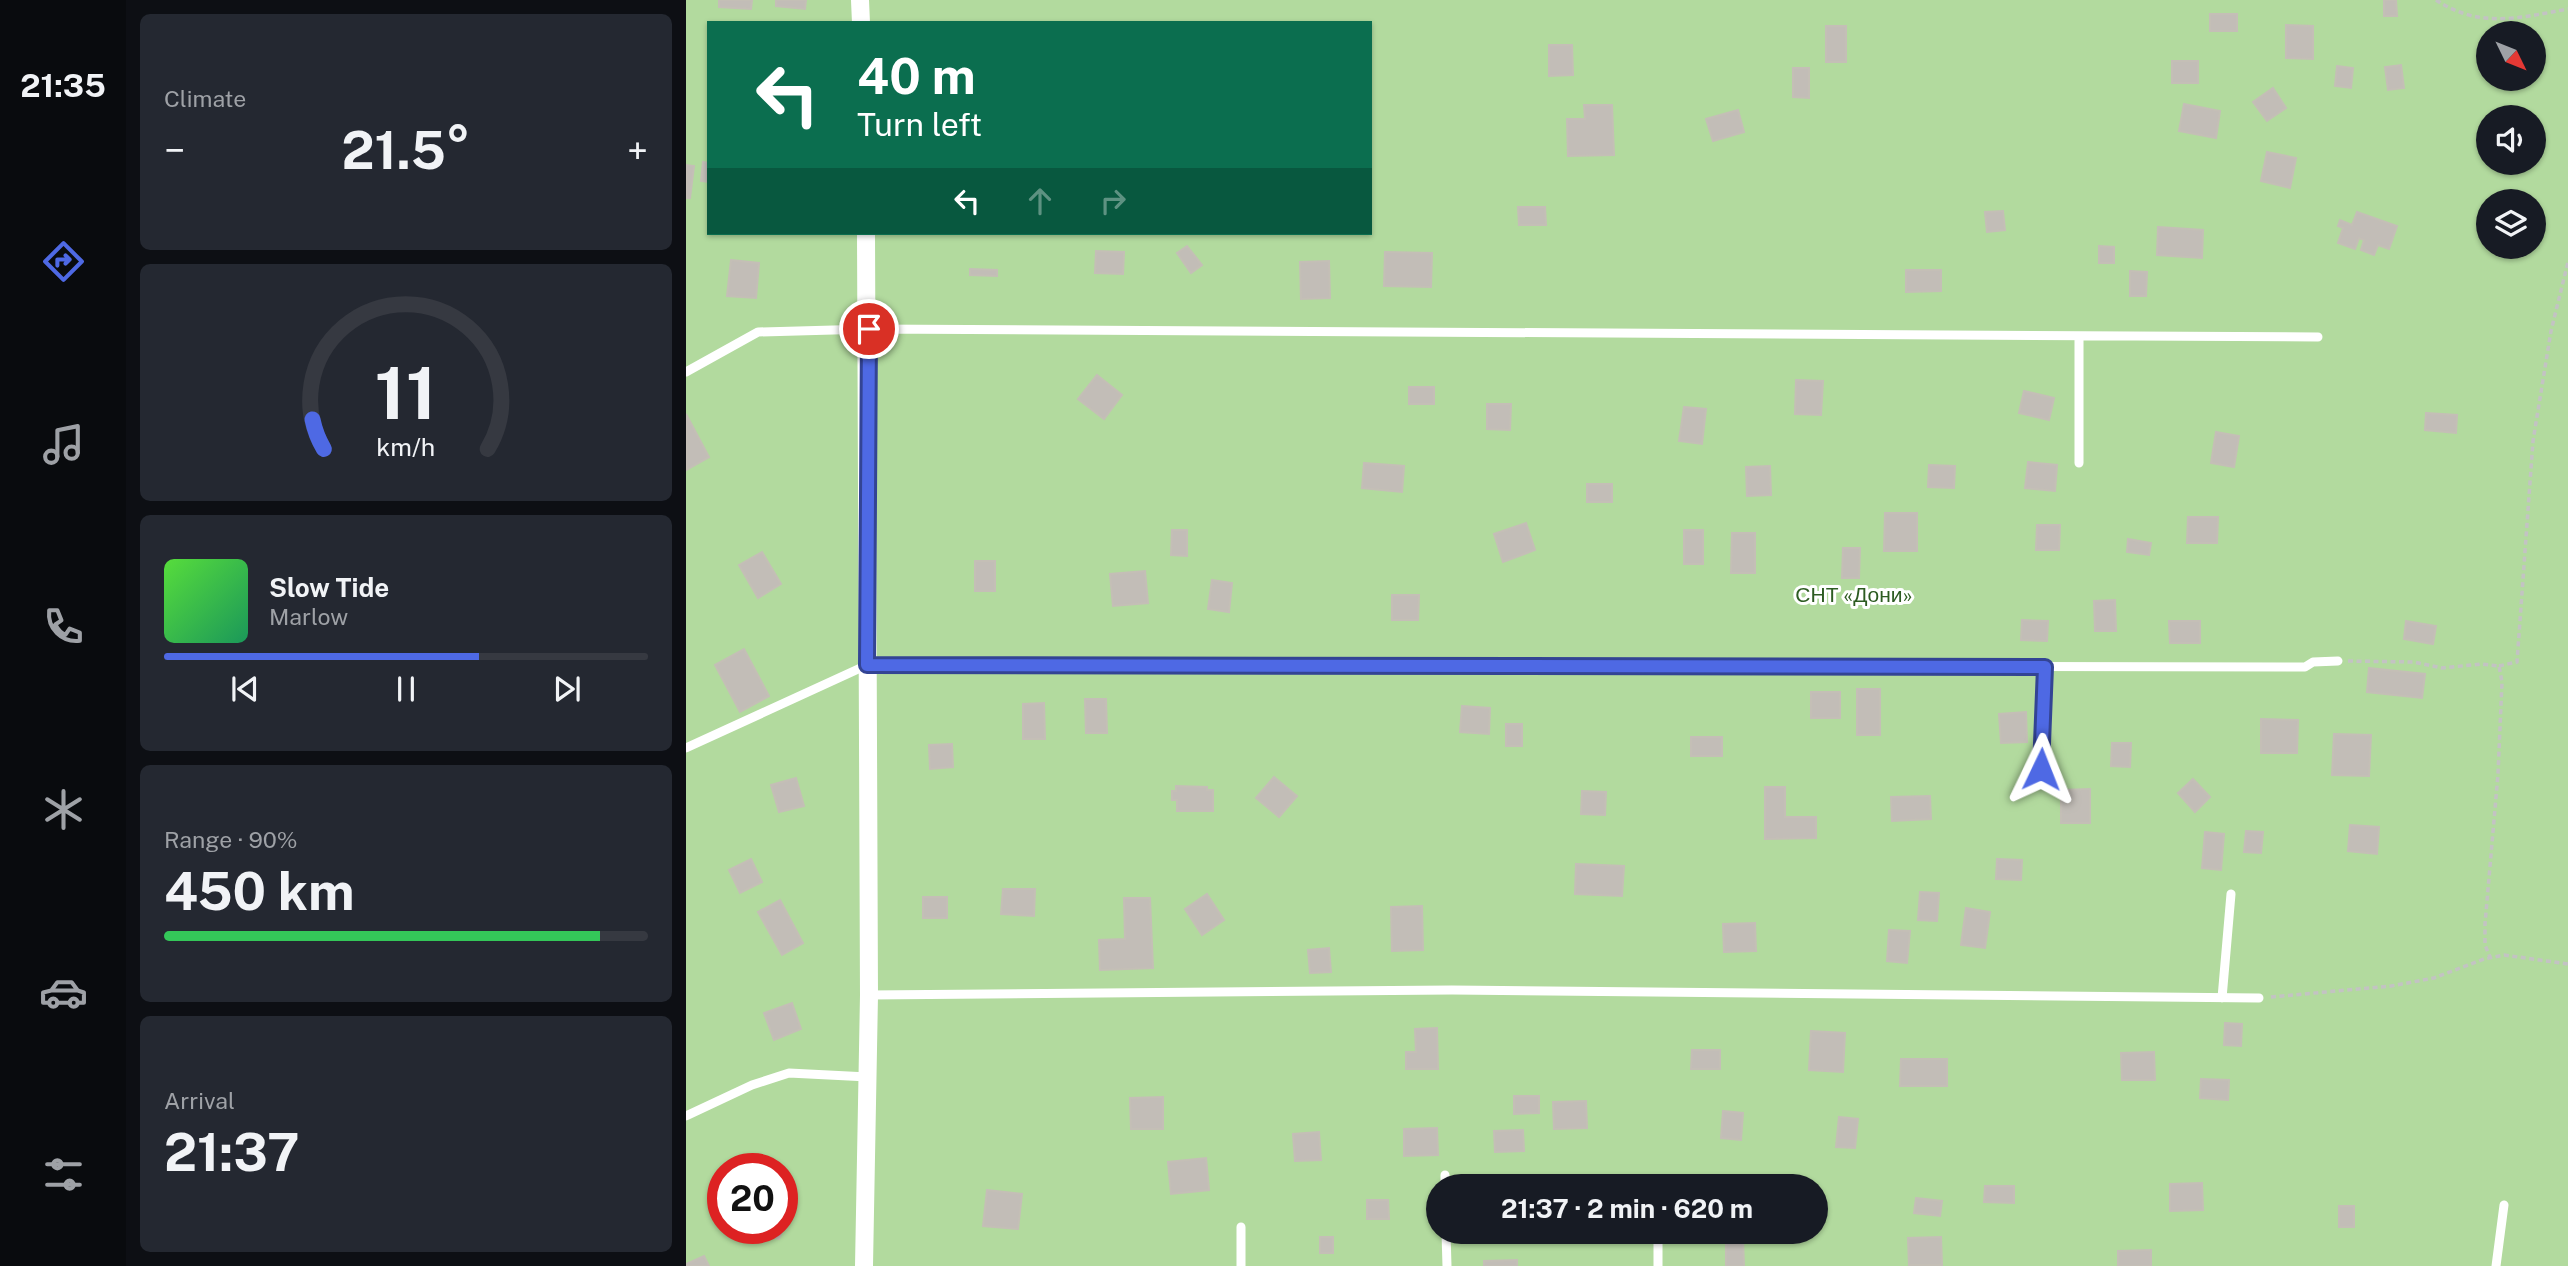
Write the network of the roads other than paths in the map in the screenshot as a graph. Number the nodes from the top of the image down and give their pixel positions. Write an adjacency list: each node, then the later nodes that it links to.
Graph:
1 (860, 0): 2 (street)
2 (861, 21)
3 (866, 235): 4 (street)
4 (869, 329): 5 (lane); 7 (lane); 10 (street)
5 (2080, 337): 6 (lane); 8 (lane)
6 (2318, 337)
7 (686, 372)
8 (2078, 463)
9 (2338, 661): 11 (lane)
10 (867, 665): 11 (lane); 12 (lane); 15 (street)
11 (2045, 667): 13 (lane)
12 (686, 748)
13 (2041, 769)
14 (2231, 894): 16 (lane)
15 (869, 995): 16 (lane); 18 (street)
16 (2222, 998): 17 (lane)
17 (2259, 998)
18 (868, 1077): 19 (lane); 24 (street)
19 (686, 1116)
20 (2504, 1205): 28 (lane)
21 (1241, 1227): 25 (lane)
22 (1446, 1244): 26 (lane)
23 (1658, 1244): 27 (lane)
24 (864, 1266)
25 (1241, 1266)
26 (1447, 1266)
27 (1658, 1266)
28 (2496, 1266)

